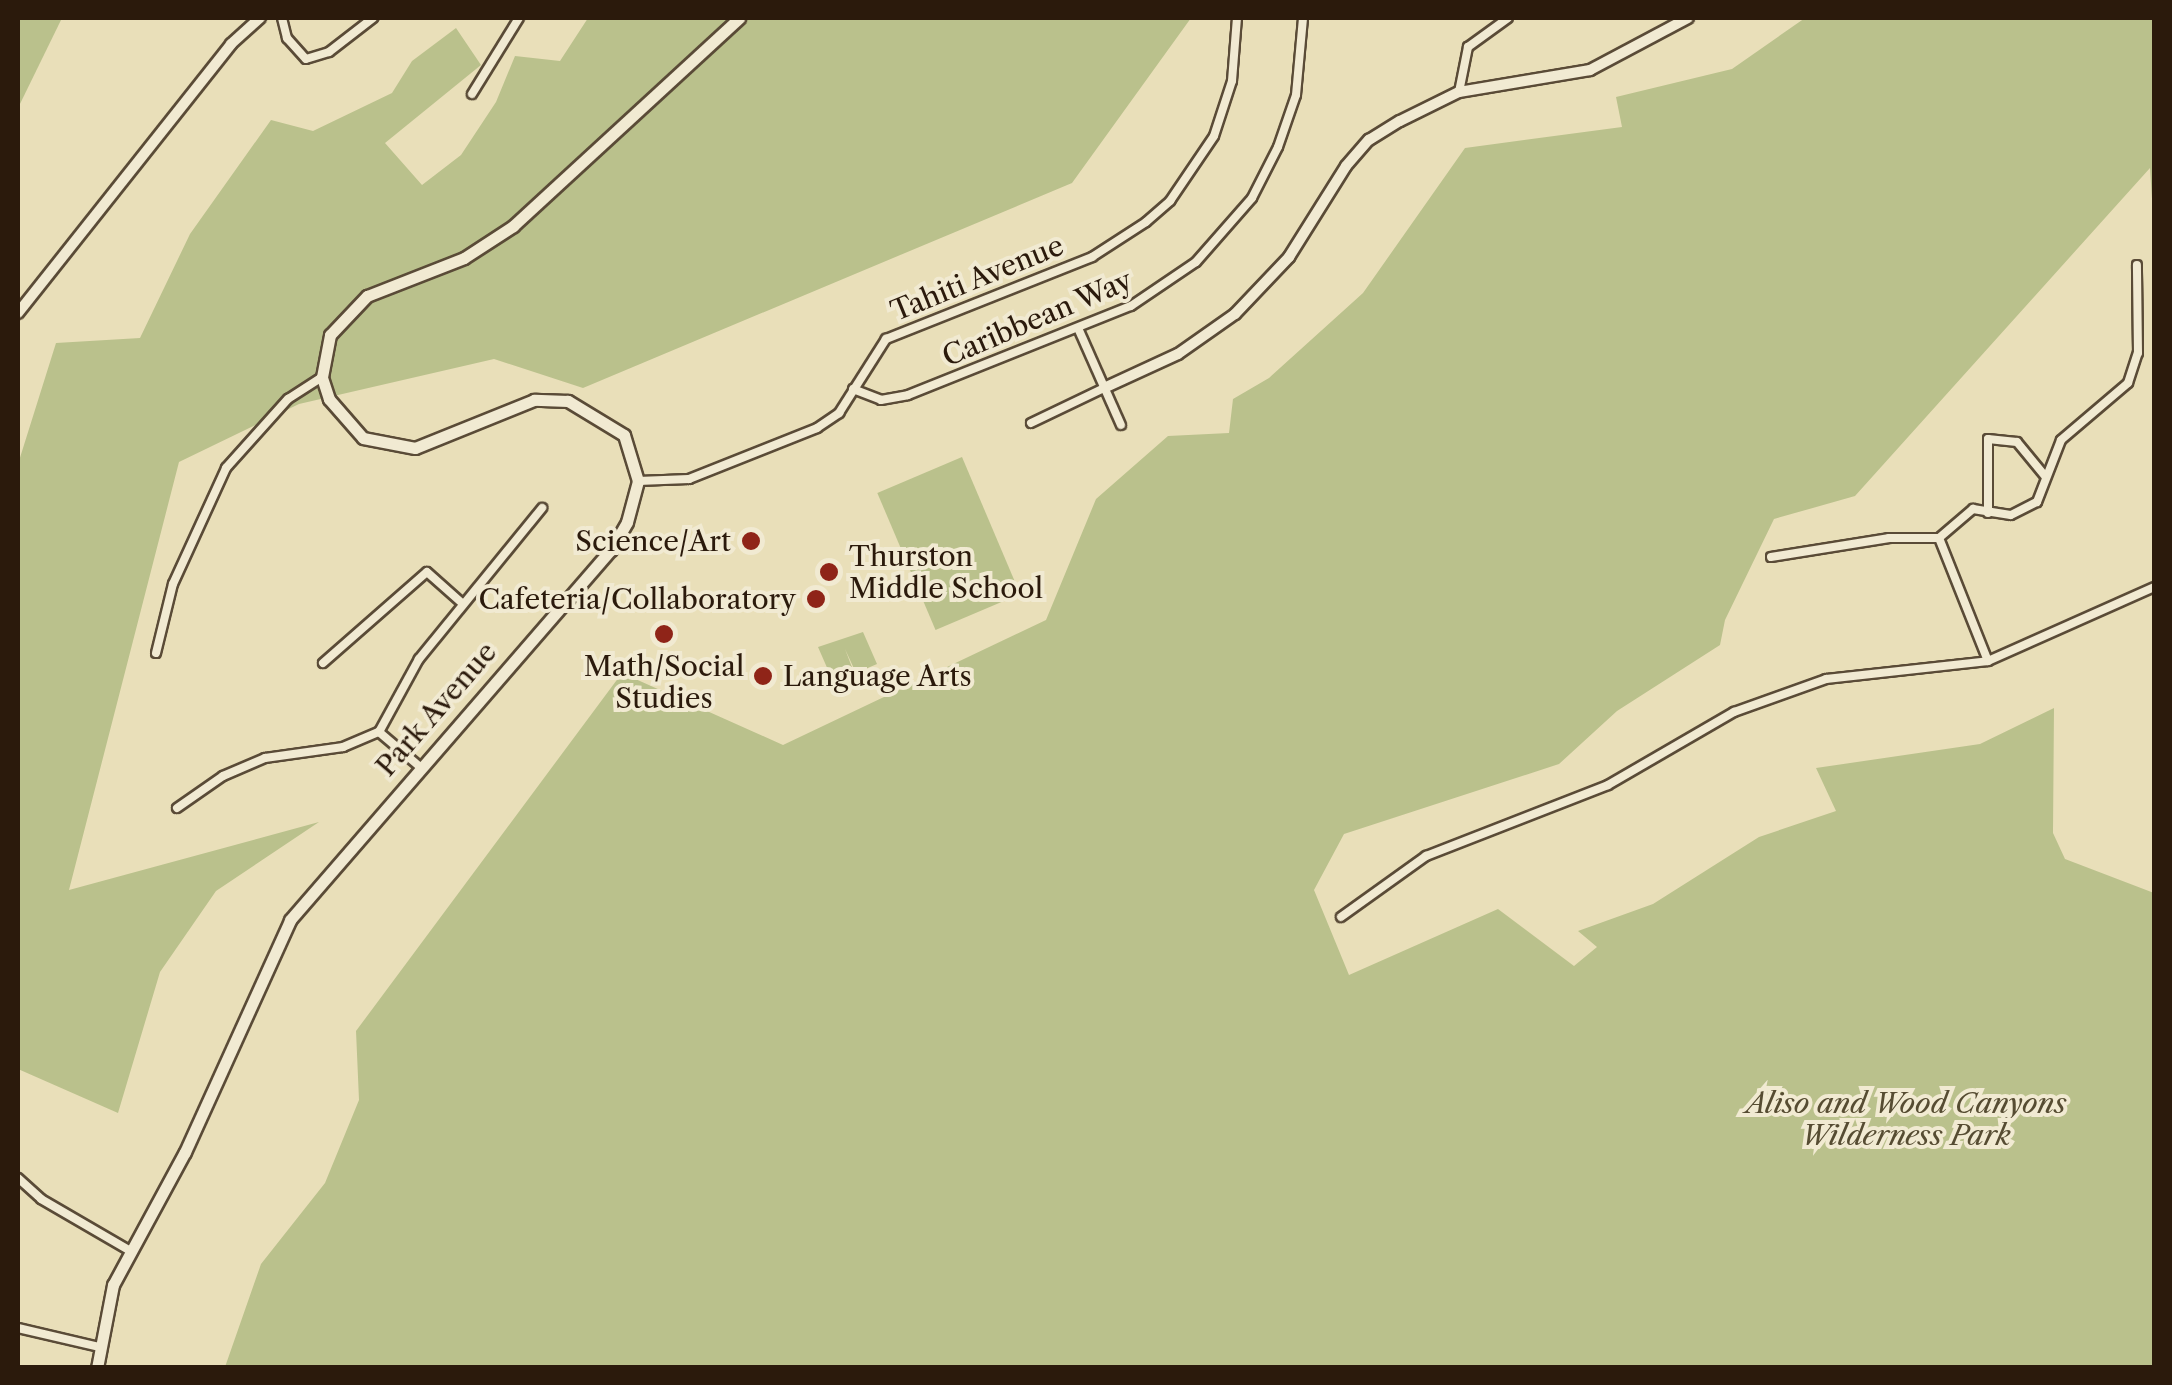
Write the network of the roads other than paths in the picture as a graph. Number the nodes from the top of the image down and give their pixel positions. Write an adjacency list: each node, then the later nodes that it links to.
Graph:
1 (260, 18): 13 (street)
2 (282, 18): 3 (street)
3 (373, 18)
4 (519, 18): 11 (street)
5 (739, 18): 15 (main road)
6 (1237, 18): 17 (street, Tahiti Avenue)
7 (1303, 18): 14 (street, Caribbean Way)
8 (1508, 18): 10 (street)
9 (1688, 18): 10 (street)
10 (1459, 92): 16 (street)
11 (472, 94)
12 (2137, 264): 20 (street)
13 (18, 313)
14 (1078, 328): 16 (street); 17 (street, Caribbean Way)
15 (322, 377): 21 (main road); 28 (street)
16 (1104, 388): 18 (street); 19 (street)
17 (854, 389): 21 (street, Tahiti Avenue)
18 (1031, 423)
19 (1121, 425)
20 (2046, 478): 23 (street); 23 (street)
21 (638, 481): 32 (main road, Park Avenue)
22 (542, 508): 27 (street)
23 (1988, 513): 24 (street)
24 (1939, 538): 25 (street); 29 (street)
25 (1771, 557)
26 (2154, 588): 29 (street)
27 (463, 604): 30 (street); 31 (street)
28 (156, 653)
29 (1988, 662): 34 (street)
30 (322, 663)
31 (379, 732): 32 (street); 33 (street)
32 (418, 766): 36 (main road, Park Avenue)
33 (177, 808)
34 (1341, 917)
35 (18, 1178): 36 (street)
36 (132, 1252): 38 (main road, Park Avenue)
37 (18, 1328): 38 (street)
38 (98, 1347): 39 (main road, Park Avenue)
39 (97, 1368)

